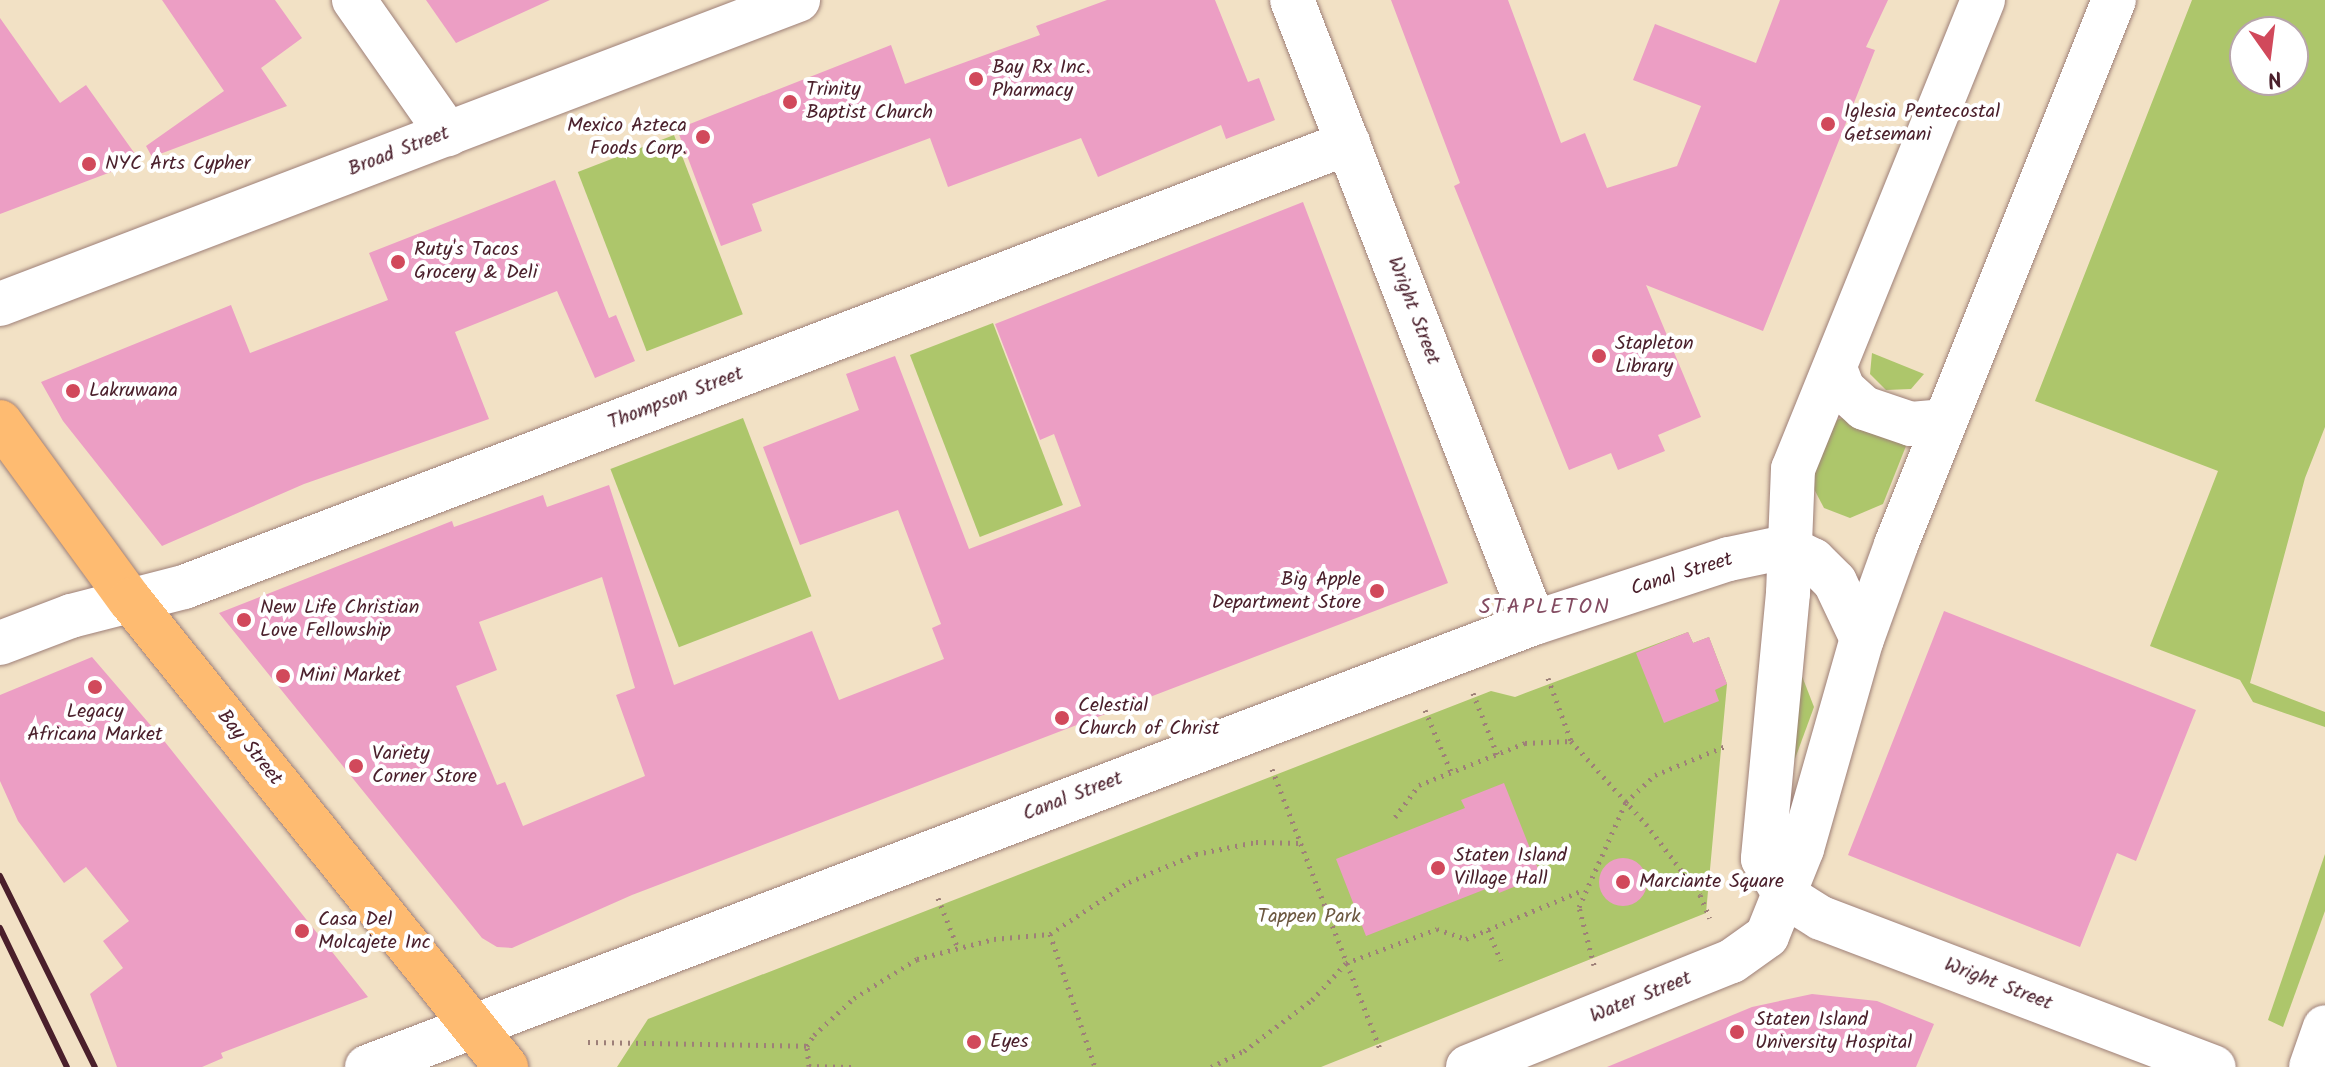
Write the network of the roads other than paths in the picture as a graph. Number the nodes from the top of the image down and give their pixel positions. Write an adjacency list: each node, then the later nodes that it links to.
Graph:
1 (354, 0): 6 (street)
2 (798, 0): 6 (street, Broad Street)
3 (1292, 0): 7 (street, Wright Street)
4 (1983, 0): 9 (street)
5 (2114, 0): 10 (street)
6 (448, 134): 8 (street, Broad Street)
7 (1348, 143): 13 (street, Thompson Street); 14 (street, Wright Street)
8 (0, 304)
9 (1836, 371): 10 (street); 12 (street)
10 (1945, 421): 15 (street)
11 (0, 422): 13 (main road, Bay Street)
12 (1786, 547): 14 (street, Canal Street); 15 (street); 17 (street)
13 (130, 600): 16 (street, Thompson Street); 18 (main road, Bay Street)
14 (1534, 623): 18 (street, Canal Street)
15 (1862, 639): 17 (street)
16 (0, 643)
17 (1786, 896): 22 (street, Water Street); 23 (street, Wright Street)
18 (472, 1026): 20 (street, Canal Street); 21 (main road, Bay Street)
19 (2325, 1027): 24 (street)
20 (367, 1067)
21 (506, 1067)
22 (1468, 1067)
23 (2214, 1067)
24 (2311, 1067)

